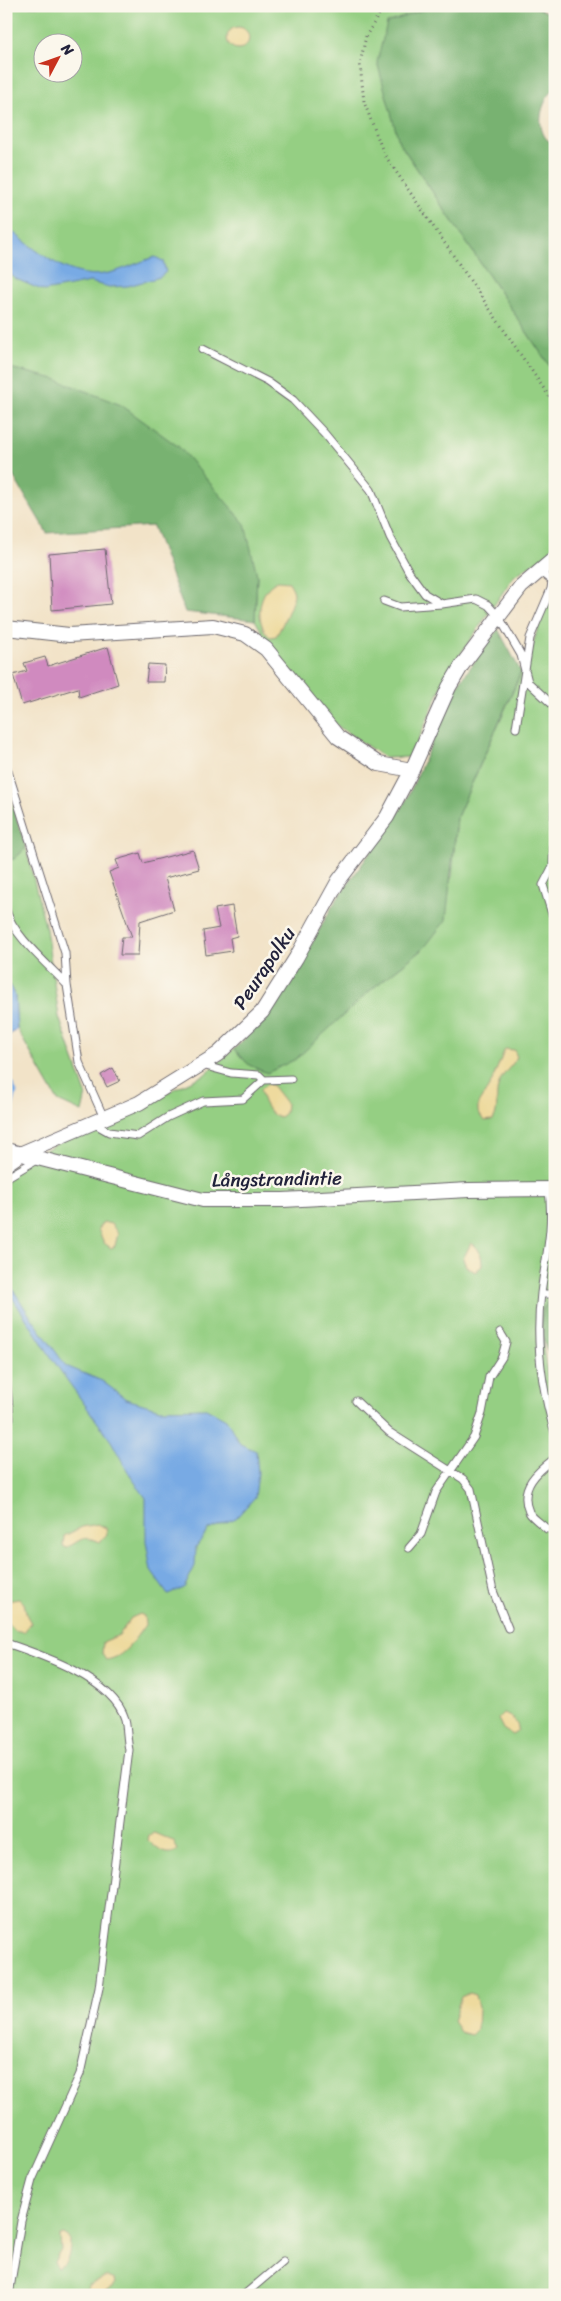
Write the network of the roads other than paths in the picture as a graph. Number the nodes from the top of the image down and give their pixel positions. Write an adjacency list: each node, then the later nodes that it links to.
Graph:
1 (203, 349): 6 (lane)
2 (555, 554): 4 (lane)
3 (555, 558): 4 (street, Peurapolku)
4 (538, 571): 7 (street, Peurapolku); 9 (lane)
5 (384, 601): 6 (lane)
6 (442, 604): 7 (lane)
7 (499, 617): 9 (lane); 13 (street, Peurapolku)
8 (6, 628): 13 (street)
9 (525, 671): 10 (lane); 11 (lane)
10 (555, 707)
11 (516, 728)
12 (6, 764): 17 (lane)
13 (412, 770): 18 (street, Peurapolku)
14 (555, 802): 16 (lane)
15 (6, 910): 17 (lane)
16 (552, 914)
17 (67, 985): 21 (lane)
18 (201, 1064): 20 (lane); 21 (street, Peurapolku)
19 (291, 1079): 20 (lane)
20 (264, 1080): 21 (lane)
21 (99, 1121): 23 (street, Peurapolku)
22 (6, 1150): 23 (street, Långstrandintie)
23 (22, 1153): 24 (street, Långstrandintie); 25 (street, Peurapolku)
24 (41, 1158): 26 (lane); 27 (street, Långstrandintie)
25 (6, 1164)
26 (6, 1178)
27 (552, 1190): 28 (lane)
28 (541, 1294): 29 (lane); 34 (lane)
29 (555, 1294)
30 (500, 1332): 36 (lane)
31 (6, 1377): 33 (lane)
32 (356, 1402): 36 (lane)
33 (6, 1427)
34 (555, 1433)
35 (555, 1458): 37 (lane)
36 (451, 1472): 38 (lane); 39 (lane)
37 (555, 1527)
38 (409, 1548)
39 (508, 1628)
40 (6, 1643): 42 (lane)
41 (283, 2262): 43 (lane)
42 (8, 2295)
43 (244, 2295)

